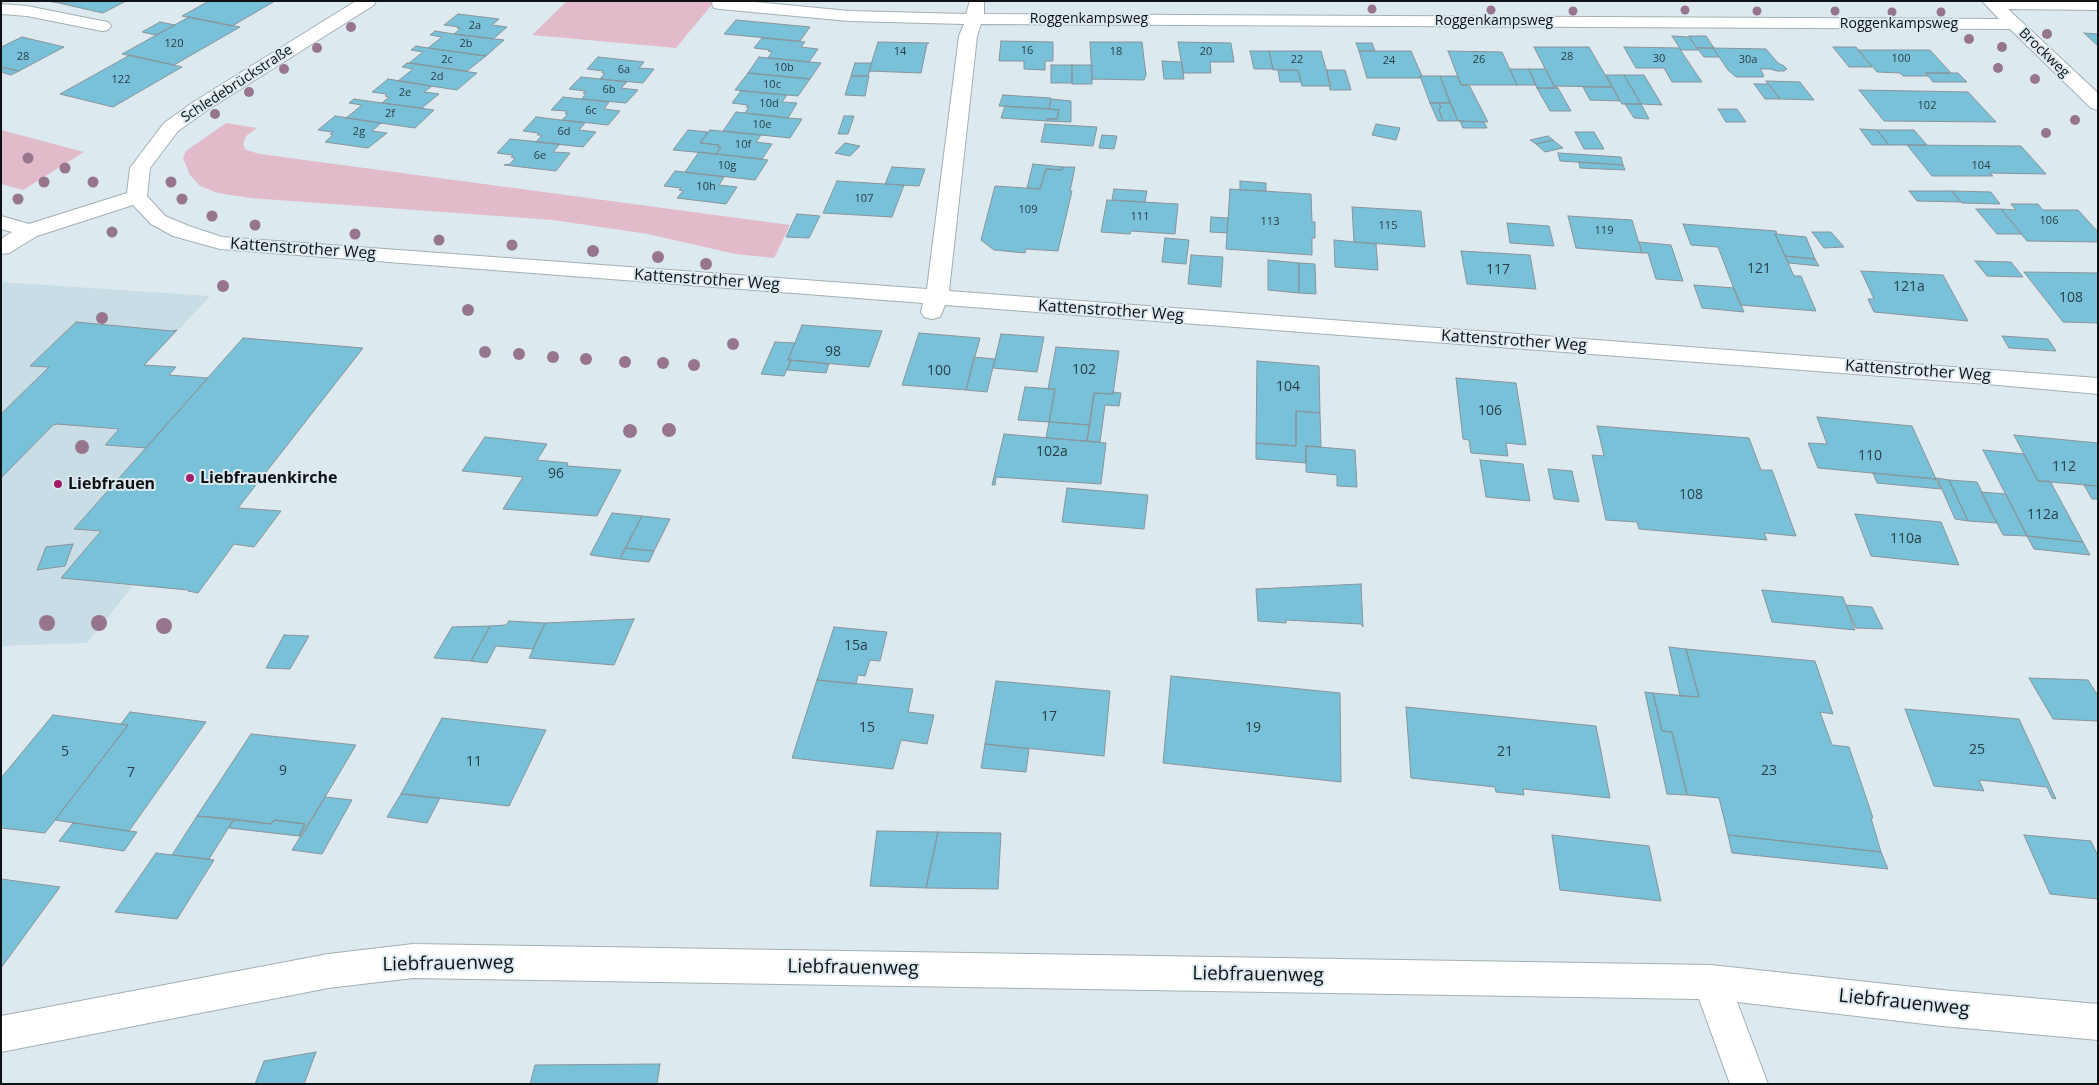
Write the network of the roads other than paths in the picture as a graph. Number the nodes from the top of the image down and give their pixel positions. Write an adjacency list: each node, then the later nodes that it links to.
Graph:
1 (368, 1): 12 (street, Schledebrückstraße)
2 (1234, 1): 8 (street)
3 (1991, 3): 5 (street); 9 (street, Brockweg)
4 (720, 4): 7 (street, Roggenkampsweg)
5 (2098, 4)
6 (1, 9): 10 (street)
7 (976, 10): 8 (street, Roggenkampsweg); 16 (street)
8 (1238, 20): 9 (street, Roggenkampsweg)
9 (2014, 24): 11 (street, Brockweg)
10 (102, 26)
11 (2098, 104)
12 (137, 197): 14 (street); 16 (street, Kattenstrother Weg)
13 (1, 222): 14 (street)
14 (29, 230): 15 (street)
15 (1, 248)
16 (934, 305): 17 (street, Kattenstrother Weg)
17 (2098, 386)
18 (1711, 982): 19 (street, Liebfrauenweg); 20 (street, Liebfrauenweg); 21 (street)
19 (2098, 1022)
20 (1, 1034)
21 (1749, 1084)

